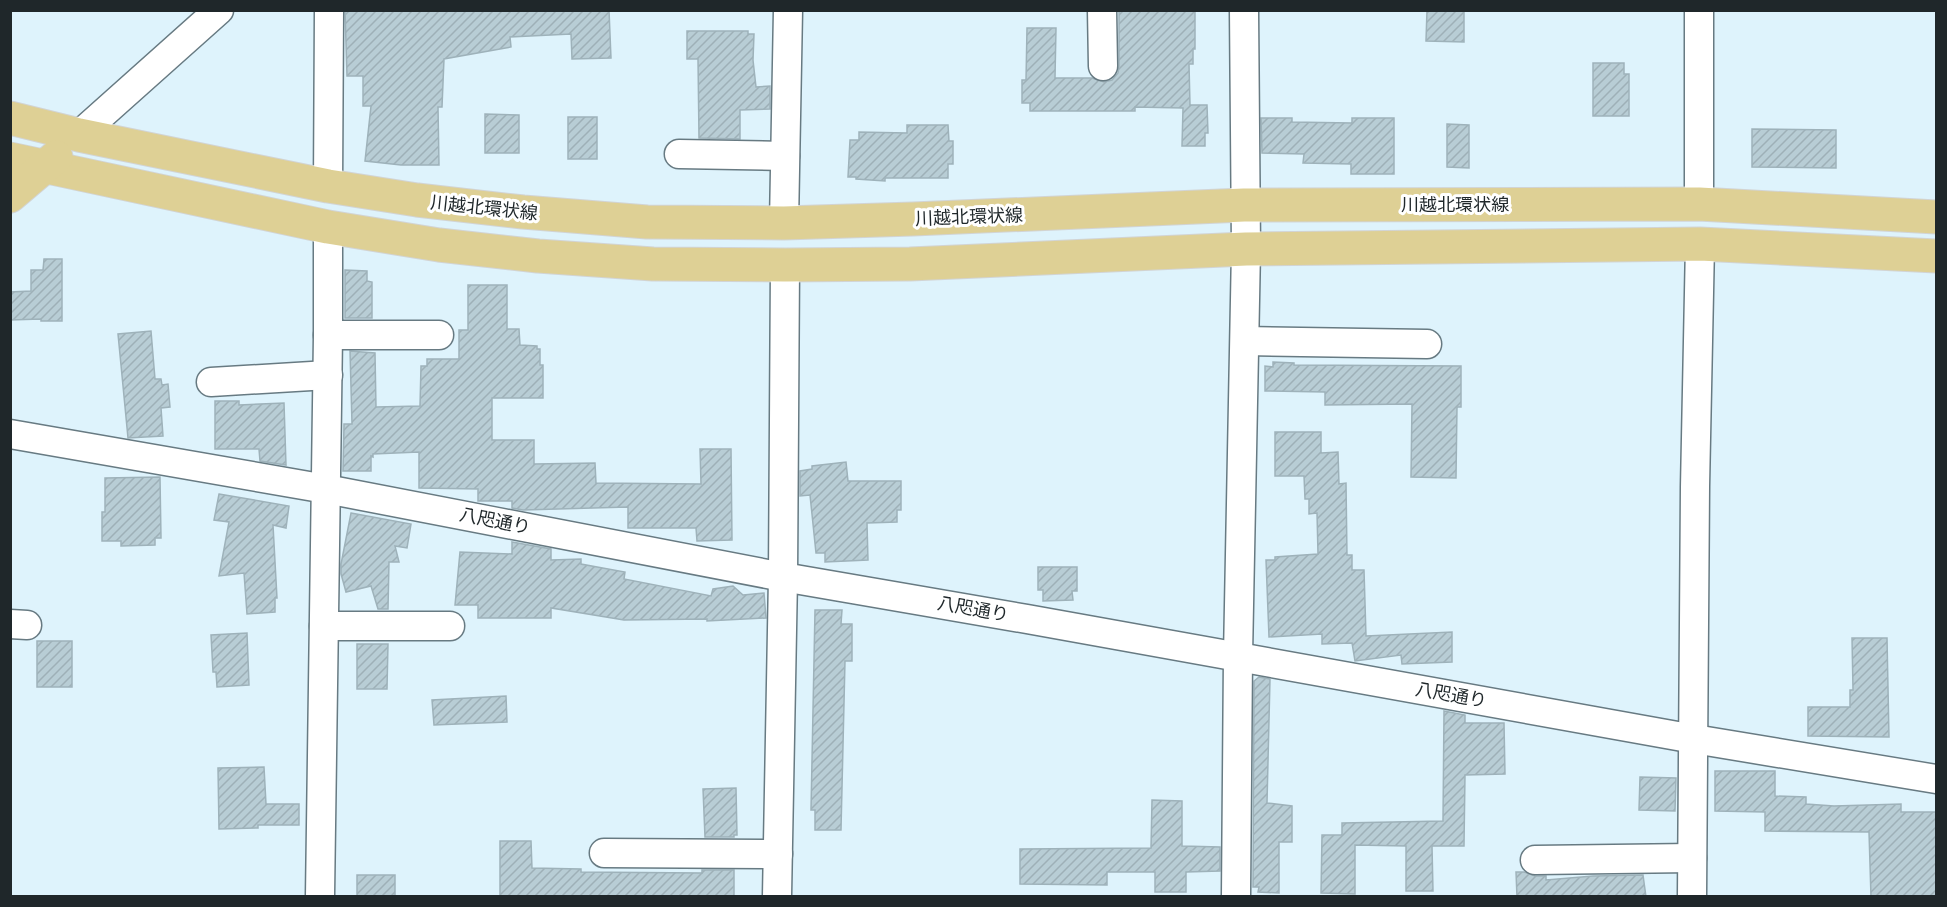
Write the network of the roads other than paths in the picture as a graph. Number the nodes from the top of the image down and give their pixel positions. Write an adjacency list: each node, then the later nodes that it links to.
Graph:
1 (219, 10): 9 (street)
2 (329, 10): 14 (street)
3 (788, 10): 11 (street)
4 (1102, 10): 7 (street)
5 (1244, 10): 17 (street)
6 (1699, 10): 16 (street)
7 (1103, 66)
8 (10, 118): 9 (main road, 川越北環状線)
9 (79, 135): 13 (main road); 14 (main road, 川越北環状線)
10 (679, 154): 11 (street)
11 (785, 156): 19 (street)
12 (10, 159): 13 (main road)
13 (44, 168): 15 (main road); 20 (main road)
14 (328, 186): 19 (main road, 川越北環状線)
15 (10, 196)
16 (1699, 204): 17 (main road, 川越北環状線); 18 (main road, 川越北環状線)
17 (1244, 205): 19 (main road, 川越北環状線); 22 (street)
18 (1936, 218)
19 (784, 223)
20 (328, 227): 24 (main road); 25 (street)
21 (1700, 244): 22 (main road); 23 (main road); 37 (street)
22 (1246, 249): 24 (main road); 27 (street)
23 (1936, 256)
24 (785, 266): 33 (street)
25 (328, 335): 26 (street); 29 (street)
26 (439, 335)
27 (1245, 341): 28 (street); 36 (street)
28 (1427, 344)
29 (328, 375): 30 (street); 32 (street)
30 (211, 382)
31 (10, 434): 32 (street, 八咫通り)
32 (326, 489): 33 (street, 八咫通り); 34 (street)
33 (783, 577): 36 (street, 八咫通り); 40 (street)
34 (324, 626): 35 (street); 43 (street)
35 (450, 626)
36 (1238, 656): 37 (street, 八咫通り); 45 (street)
37 (1694, 739): 38 (street, 八咫通り); 41 (street)
38 (1936, 779)
39 (604, 853): 40 (street)
40 (778, 854): 44 (street)
41 (1692, 858): 42 (street); 46 (street)
42 (1535, 860)
43 (320, 897)
44 (777, 897)
45 (1236, 897)
46 (1692, 897)

